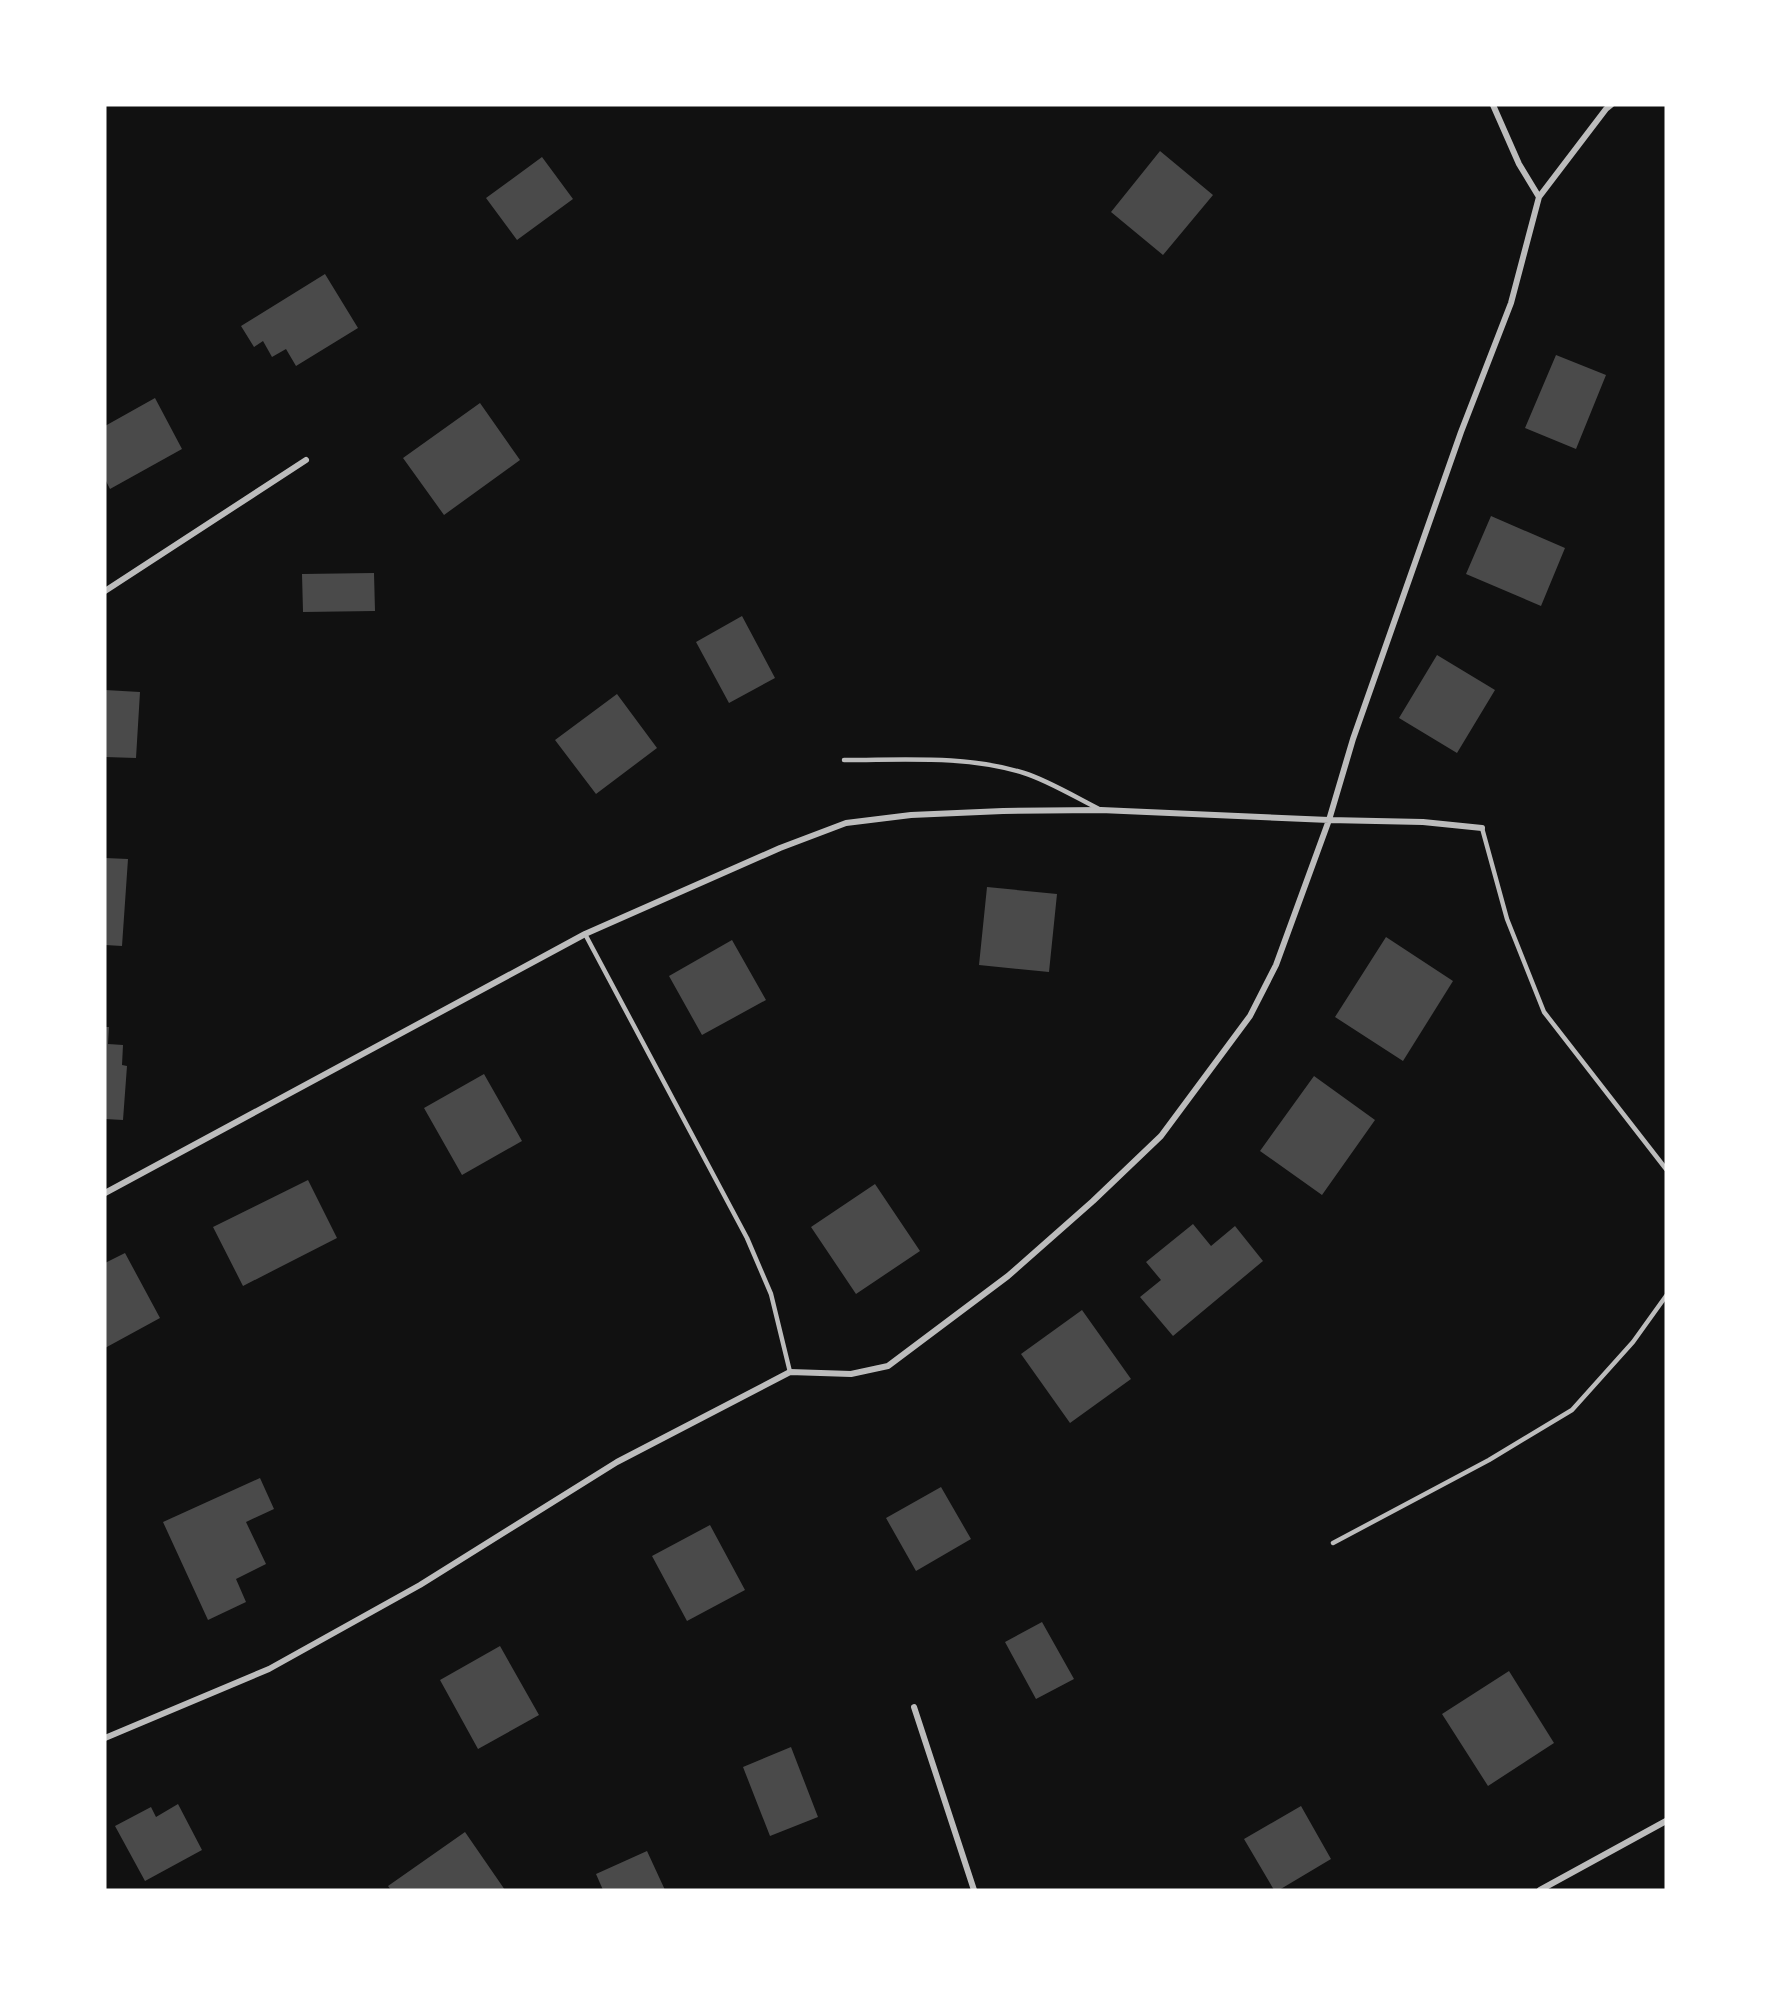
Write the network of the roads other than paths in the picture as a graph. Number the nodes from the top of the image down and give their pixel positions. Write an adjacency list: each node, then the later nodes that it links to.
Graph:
1 (1493, 105): 3 (street)
2 (1611, 105): 3 (street)
3 (1539, 197): 8 (street)
4 (306, 460): 5 (street)
5 (105, 591)
6 (844, 760): 7 (lane)
7 (1101, 810): 8 (street); 10 (street)
8 (1329, 820): 9 (street); 14 (street)
9 (1482, 828): 11 (lane)
10 (585, 934): 12 (street); 14 (lane)
11 (1666, 1169)
12 (105, 1193)
13 (1666, 1296): 15 (lane)
14 (790, 1372): 17 (street)
15 (1333, 1543)
16 (914, 1707): 19 (street)
17 (105, 1738)
18 (1666, 1821): 20 (street)
19 (974, 1890)
20 (1540, 1890)

